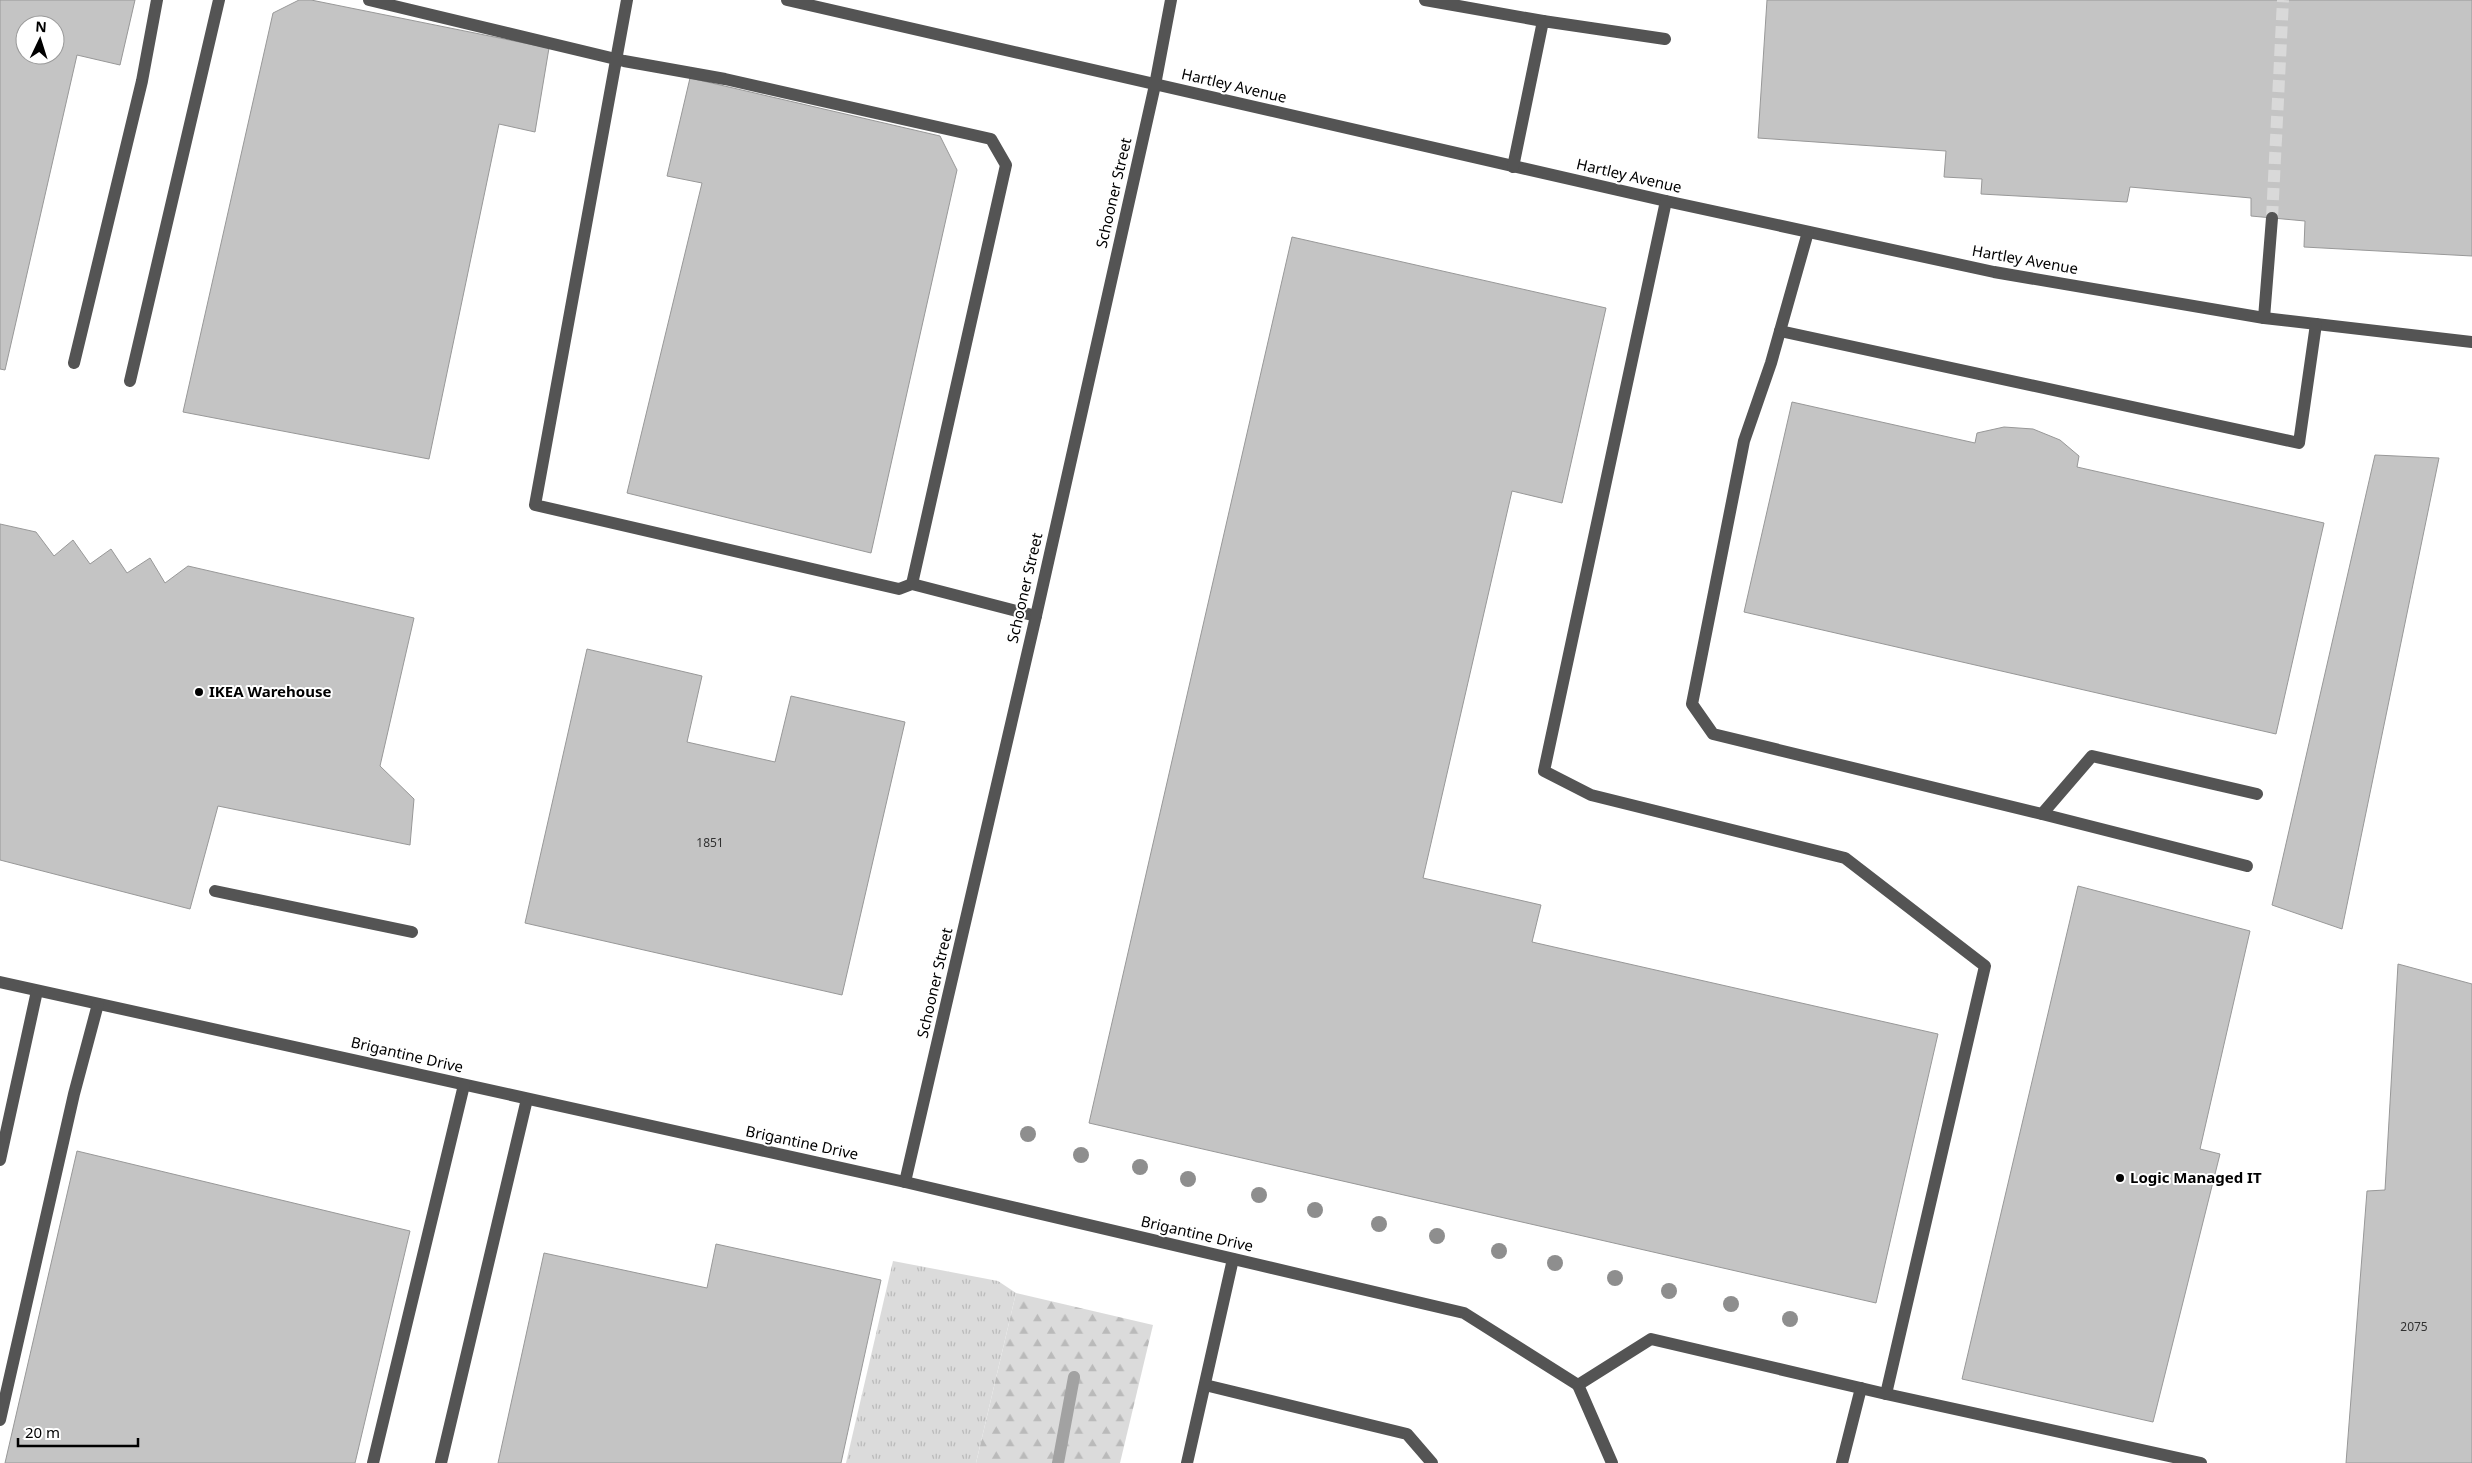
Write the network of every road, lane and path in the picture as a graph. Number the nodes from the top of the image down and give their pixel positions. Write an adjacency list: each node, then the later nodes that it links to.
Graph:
1 (157, 0): 20 (street)
2 (219, 0): 21 (street)
3 (369, 0): 10 (street)
4 (627, 0): 10 (street)
5 (787, 0): 11 (street, Hartley Avenue)
6 (1171, 0): 11 (street, Schooner Street)
7 (1425, 0): 8 (street)
8 (1543, 21): 9 (street); 12 (street)
9 (1665, 39)
10 (615, 58): 22 (street); 22 (street)
11 (1155, 85): 12 (street, Hartley Avenue); 23 (street, Schooner Street)
12 (1513, 166): 13 (street, Hartley Avenue)
13 (1666, 201): 15 (street, Hartley Avenue); 40 (street)
14 (2272, 218): 16 (street)
15 (1808, 232): 16 (street, Hartley Avenue); 18 (street)
16 (2264, 318): 17 (street, Hartley Avenue)
17 (2316, 324): 18 (street); 19 (street, Hartley Avenue)
18 (1780, 331): 25 (street)
19 (2472, 342)
20 (74, 363)
21 (130, 381)
22 (912, 584): 23 (street)
23 (1036, 616): 35 (street, Schooner Street)
24 (2257, 794): 25 (street)
25 (2042, 814): 26 (street)
26 (2247, 866)
27 (215, 891): 28 (street)
28 (412, 932)
29 (0, 982): 30 (street, Brigantine Drive)
30 (37, 991): 31 (street, Brigantine Drive); 34 (street)
31 (98, 1004): 32 (street, Brigantine Drive); 41 (street)
32 (464, 1085): 33 (street, Brigantine Drive); 42 (street)
33 (527, 1099): 35 (street, Brigantine Drive); 43 (street)
34 (0, 1160)
35 (905, 1182): 36 (street, Brigantine Drive)
36 (1233, 1259): 37 (street); 38 (street, Brigantine Drive)
37 (1205, 1385): 44 (street); 45 (street)
38 (1578, 1385): 39 (street); 46 (street)
39 (1861, 1388): 40 (street); 47 (street)
40 (1886, 1394): 48 (street)
41 (0, 1420)
42 (373, 1463)
43 (441, 1463)
44 (1187, 1463)
45 (1432, 1463)
46 (1612, 1463)
47 (1842, 1463)
48 (2201, 1463)

